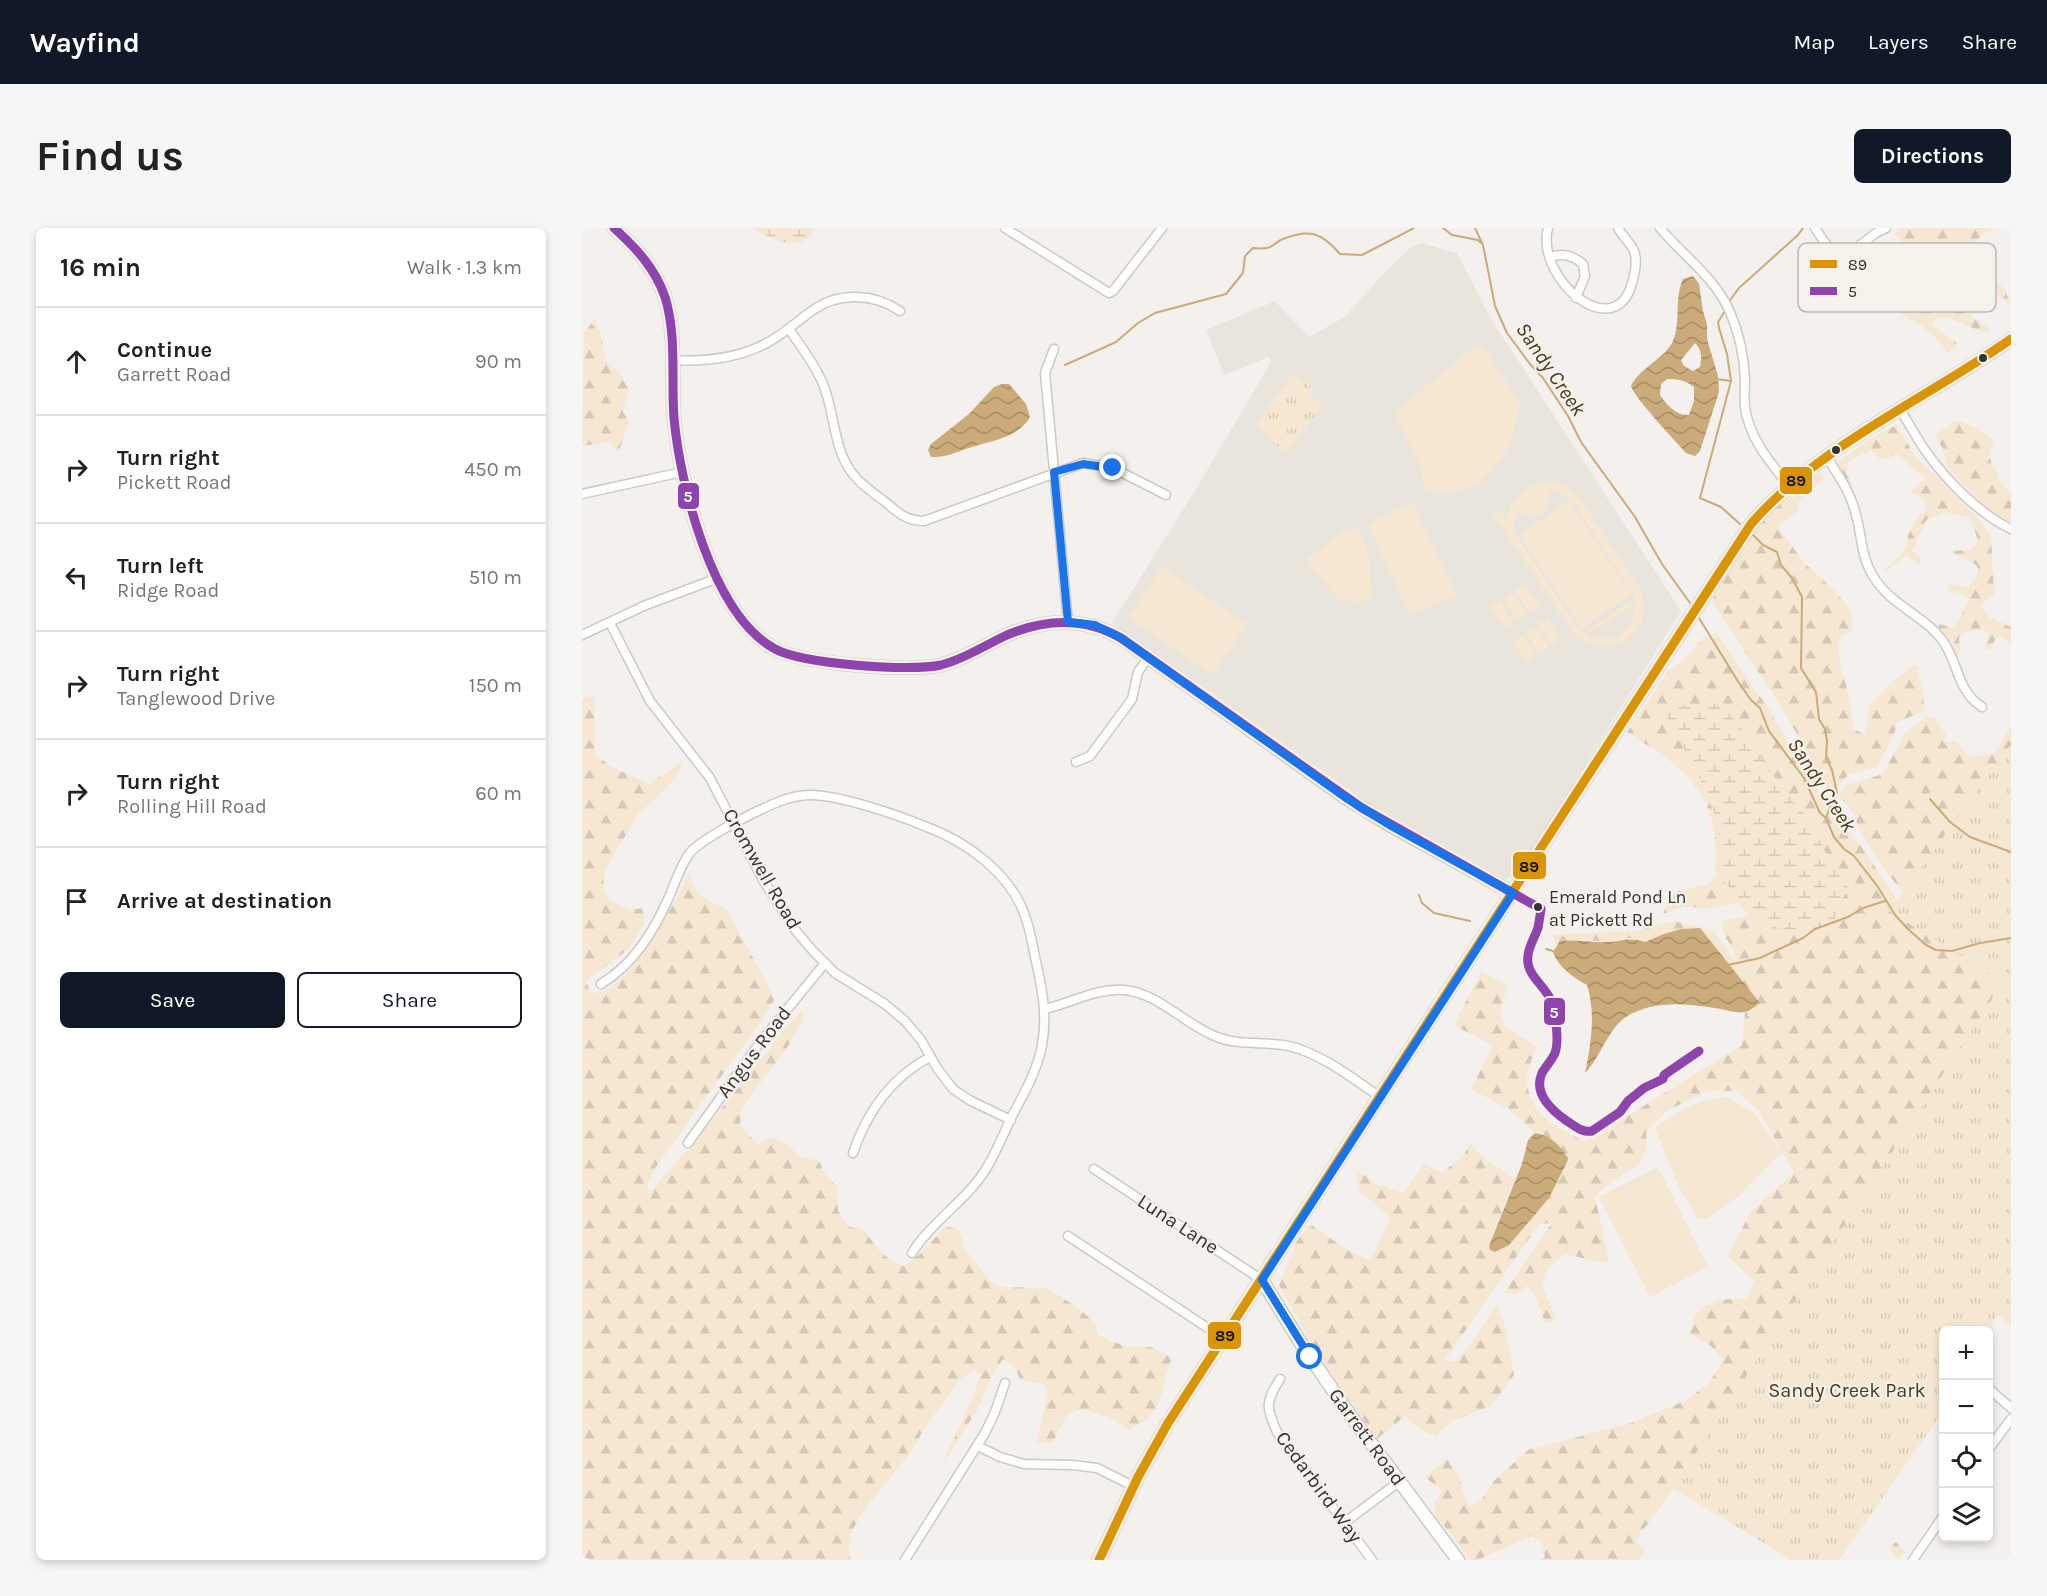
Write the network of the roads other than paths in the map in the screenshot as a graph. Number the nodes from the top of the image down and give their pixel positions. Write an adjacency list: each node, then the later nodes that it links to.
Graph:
1 (614, 228): 18 (street)
2 (1005, 228): 3 (street)
3 (1162, 228)
4 (1548, 228): 12 (street)
5 (1618, 228): 13 (street)
6 (1659, 228): 23 (street)
7 (1815, 228): 10 (street)
8 (1886, 228): 9 (street)
9 (1877, 230): 11 (street)
10 (1826, 243)
11 (1862, 243)
12 (1550, 257): 13 (street); 13 (street)
13 (1576, 298)
14 (900, 311): 15 (street)
15 (789, 329): 18 (street); 22 (street)
16 (2011, 339): 19 (street)
17 (1054, 349): 22 (street)
18 (672, 360): 21 (street)
19 (1900, 410): 20 (street); 26 (street)
20 (1827, 458): 23 (street); 32 (street)
21 (682, 472): 24 (street); 27 (street)
22 (1054, 472): 25 (street); 28 (street)
23 (1789, 486): 35 (street)
24 (582, 494)
25 (1166, 495)
26 (2011, 529)
27 (718, 578): 28 (street); 29 (street)
28 (1068, 622): 31 (street)
29 (610, 623): 30 (street); 34 (street, Cromwell Road)
30 (582, 635)
31 (1148, 658): 33 (street); 35 (street)
32 (1982, 707)
33 (1076, 762)
34 (734, 824): 36 (street, Cromwell Road); 37 (street); 38 (street)
35 (1513, 893): 39 (street); 41 (street)
36 (825, 963): 40 (street, Cromwell Road); 43 (street, Angus Road)
37 (601, 984)
38 (1045, 1009): 41 (street); 42 (street)
39 (1699, 1051)
40 (930, 1057): 42 (street, Cromwell Road); 44 (street)
41 (1380, 1097): 48 (street)
42 (1011, 1120): 47 (street)
43 (688, 1143)
44 (853, 1153)
45 (1094, 1169): 48 (street, Luna Lane)
46 (1068, 1236): 49 (street)
47 (912, 1253)
48 (1262, 1280): 49 (street); 57 (street, Garrett Road)
49 (1223, 1338): 58 (street)
50 (1280, 1379): 60 (street, Cedarbird Way)
51 (1005, 1383): 56 (street)
52 (1993, 1392): 53 (street)
53 (2011, 1408)
54 (2011, 1419): 55 (street)
55 (1993, 1444)
56 (978, 1446): 58 (street); 61 (street)
57 (1400, 1481): 60 (street); 64 (street, Garrett Road)
58 (1133, 1486): 62 (street)
59 (1939, 1522): 65 (street)
60 (1344, 1523): 63 (street, Cedarbird Way)
61 (905, 1560)
62 (1099, 1560)
63 (1372, 1560)
64 (1458, 1560)
65 (1913, 1560)

